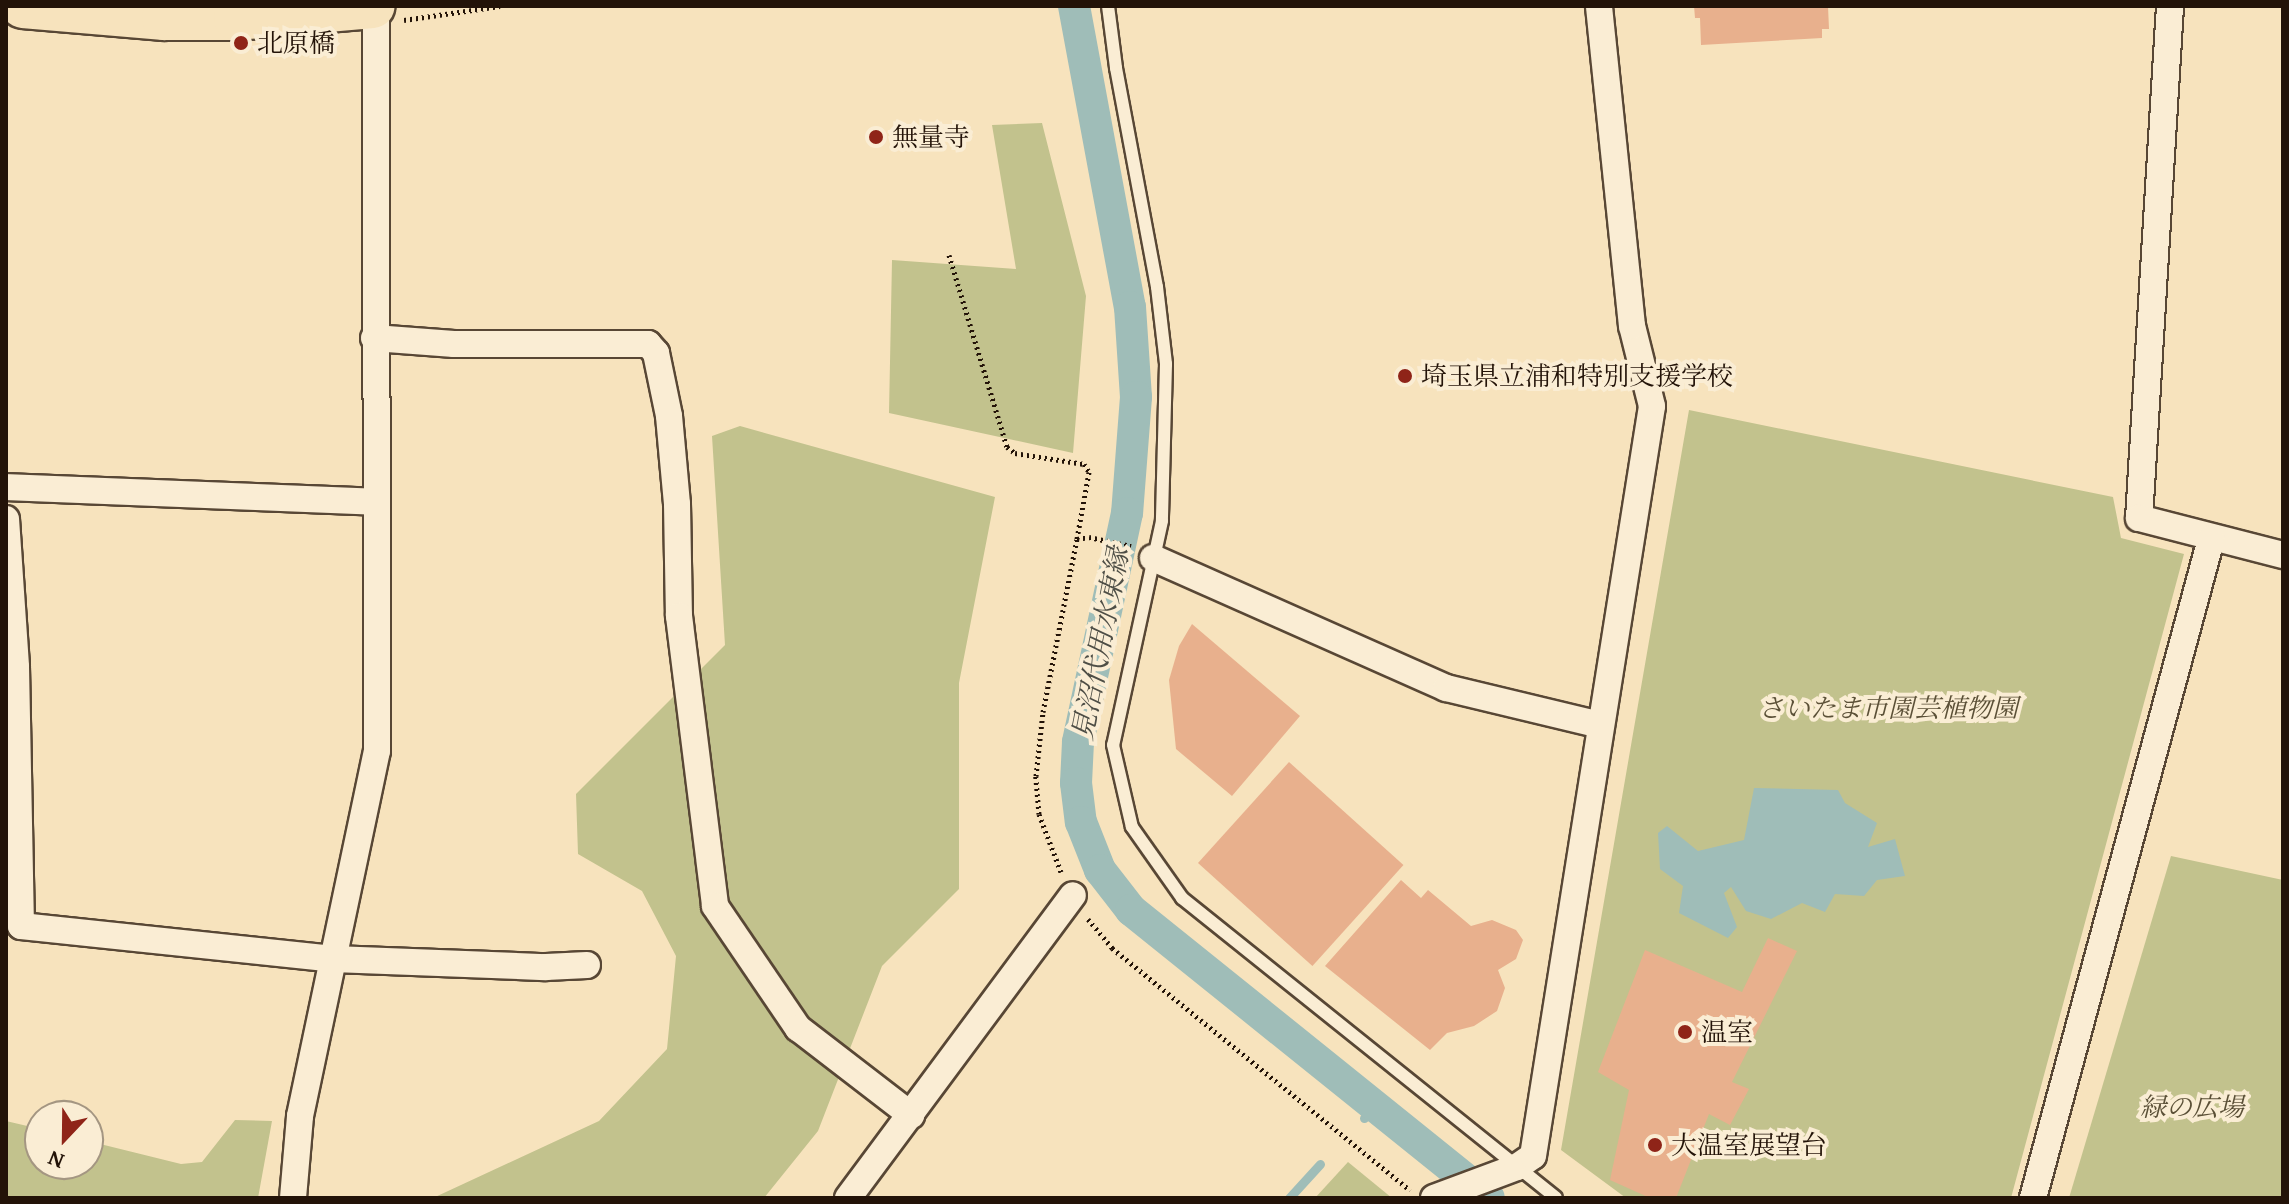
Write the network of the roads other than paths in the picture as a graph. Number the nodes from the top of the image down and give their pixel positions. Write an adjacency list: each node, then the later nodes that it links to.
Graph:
1 (23, 6): 5 (highway)
2 (1108, 6): 11 (lane)
3 (1599, 6): 13 (street)
4 (2170, 6): 10 (street)
5 (382, 11): 6 (street)
6 (374, 338): 8 (street); 17 (street)
7 (6, 487): 8 (street)
8 (375, 502): 15 (street)
9 (6, 519): 15 (street)
10 (2211, 539): 12 (street); 23 (street)
11 (1149, 553): 13 (street); 18 (lane)
12 (2283, 555)
13 (1600, 725): 18 (street)
14 (1073, 895): 17 (street)
15 (333, 959): 16 (street); 19 (street)
16 (587, 965)
17 (911, 1115): 20 (street)
18 (1517, 1167): 21 (street); 22 (lane)
19 (293, 1198)
20 (848, 1198)
21 (1434, 1198)
22 (1556, 1198)
23 (2033, 1198)

